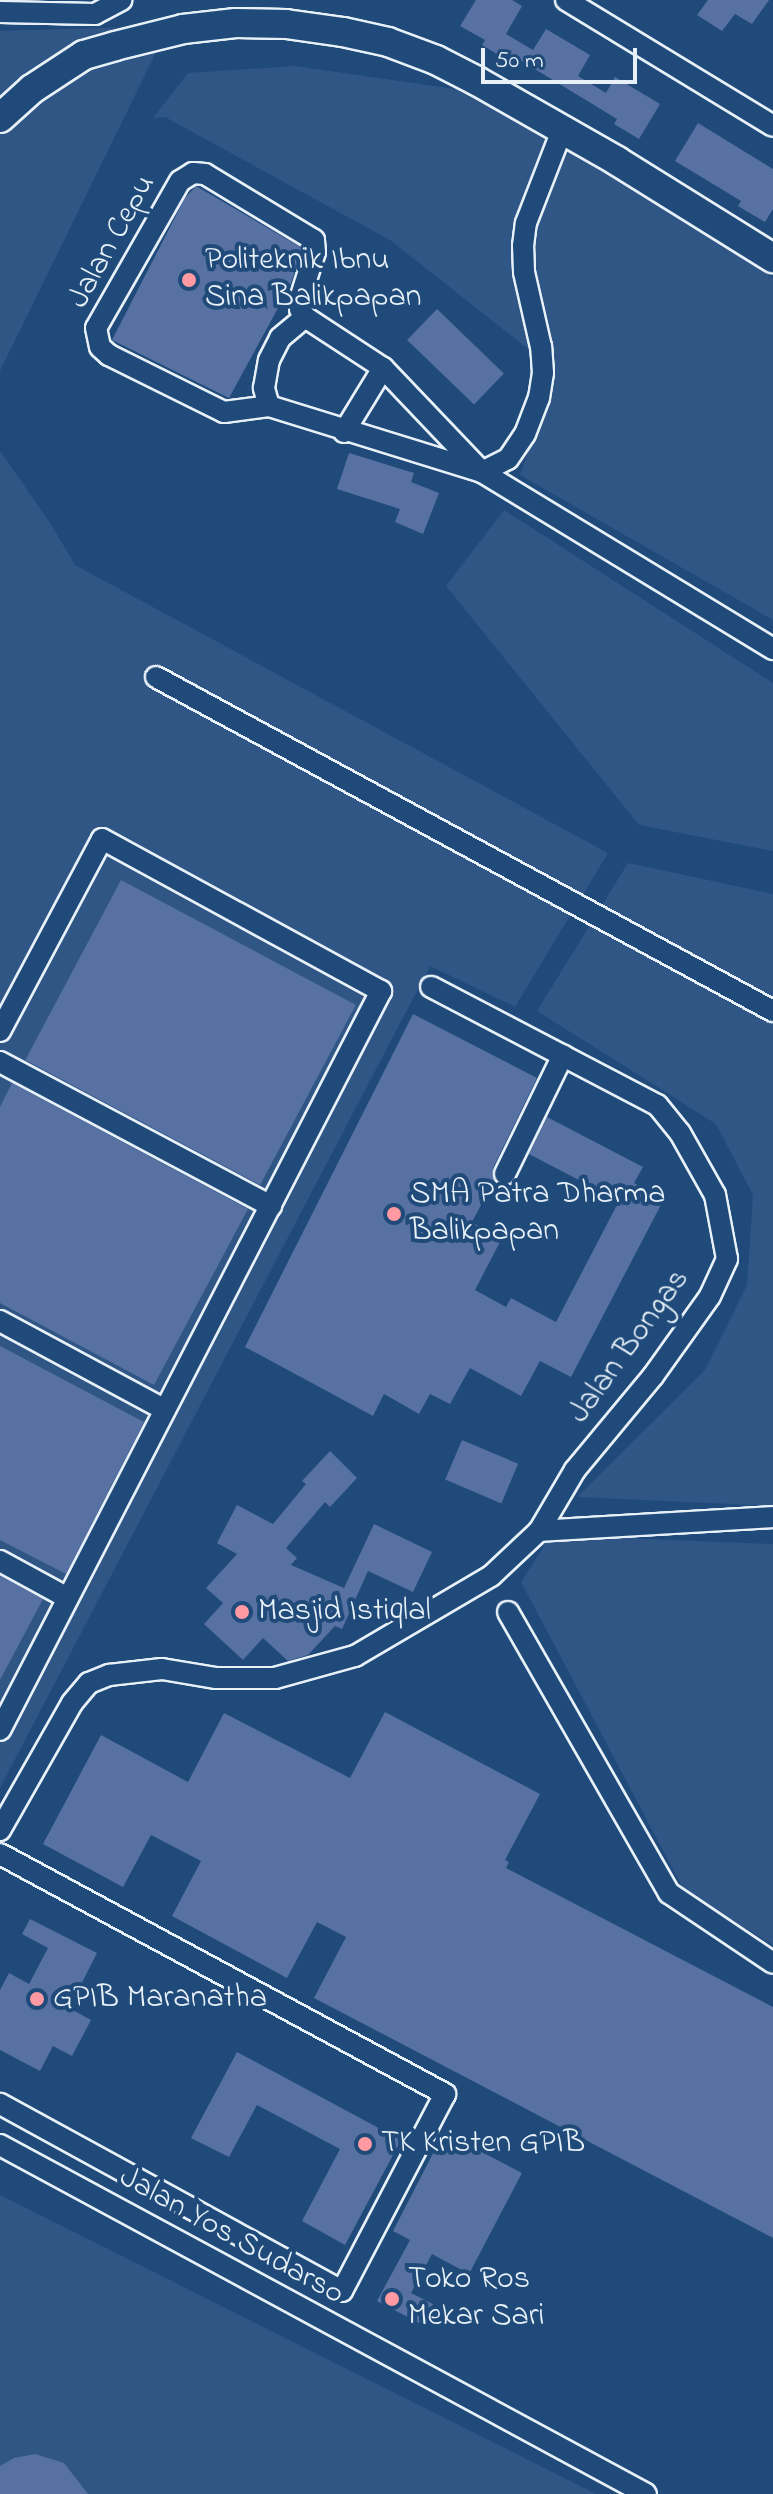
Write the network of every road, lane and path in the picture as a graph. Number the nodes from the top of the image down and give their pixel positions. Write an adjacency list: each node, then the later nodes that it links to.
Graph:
1 (121, 0): 3 (street)
2 (566, 0): 5 (street)
3 (0, 12)
4 (0, 118): 6 (main road)
5 (773, 126)
6 (562, 130): 7 (main road); 12 (street)
7 (773, 258)
8 (305, 317): 9 (street, Jalan Cepu); 10 (street); 10 (street, Jalan Cepu)
9 (383, 368): 11 (street); 12 (street, Jalan Cepu)
10 (269, 406): 11 (street, Jalan Cepu)
11 (344, 432): 12 (street, Jalan Cepu)
12 (482, 472): 13 (street, Jalan Cepu)
13 (773, 649)
14 (156, 677): 16 (street)
15 (431, 987): 18 (street, Jalan Bongas)
16 (773, 1011)
17 (0, 1031): 21 (street)
18 (563, 1055): 20 (street); 25 (street, Jalan Bongas)
19 (0, 1062): 21 (street)
20 (505, 1174)
21 (271, 1206): 23 (street)
22 (0, 1321): 23 (street)
23 (165, 1410): 27 (street)
24 (773, 1517): 25 (street)
25 (539, 1531): 30 (street, Jalan Bongas)
26 (0, 1561): 27 (street)
27 (68, 1598): 29 (street)
28 (508, 1612): 32 (street)
29 (0, 1730)
30 (0, 1830)
31 (0, 1854): 33 (street)
32 (773, 1963)
33 (0, 2104)
34 (0, 2145): 35 (street, Jalan Yos Sudarso)
35 (646, 2494)

